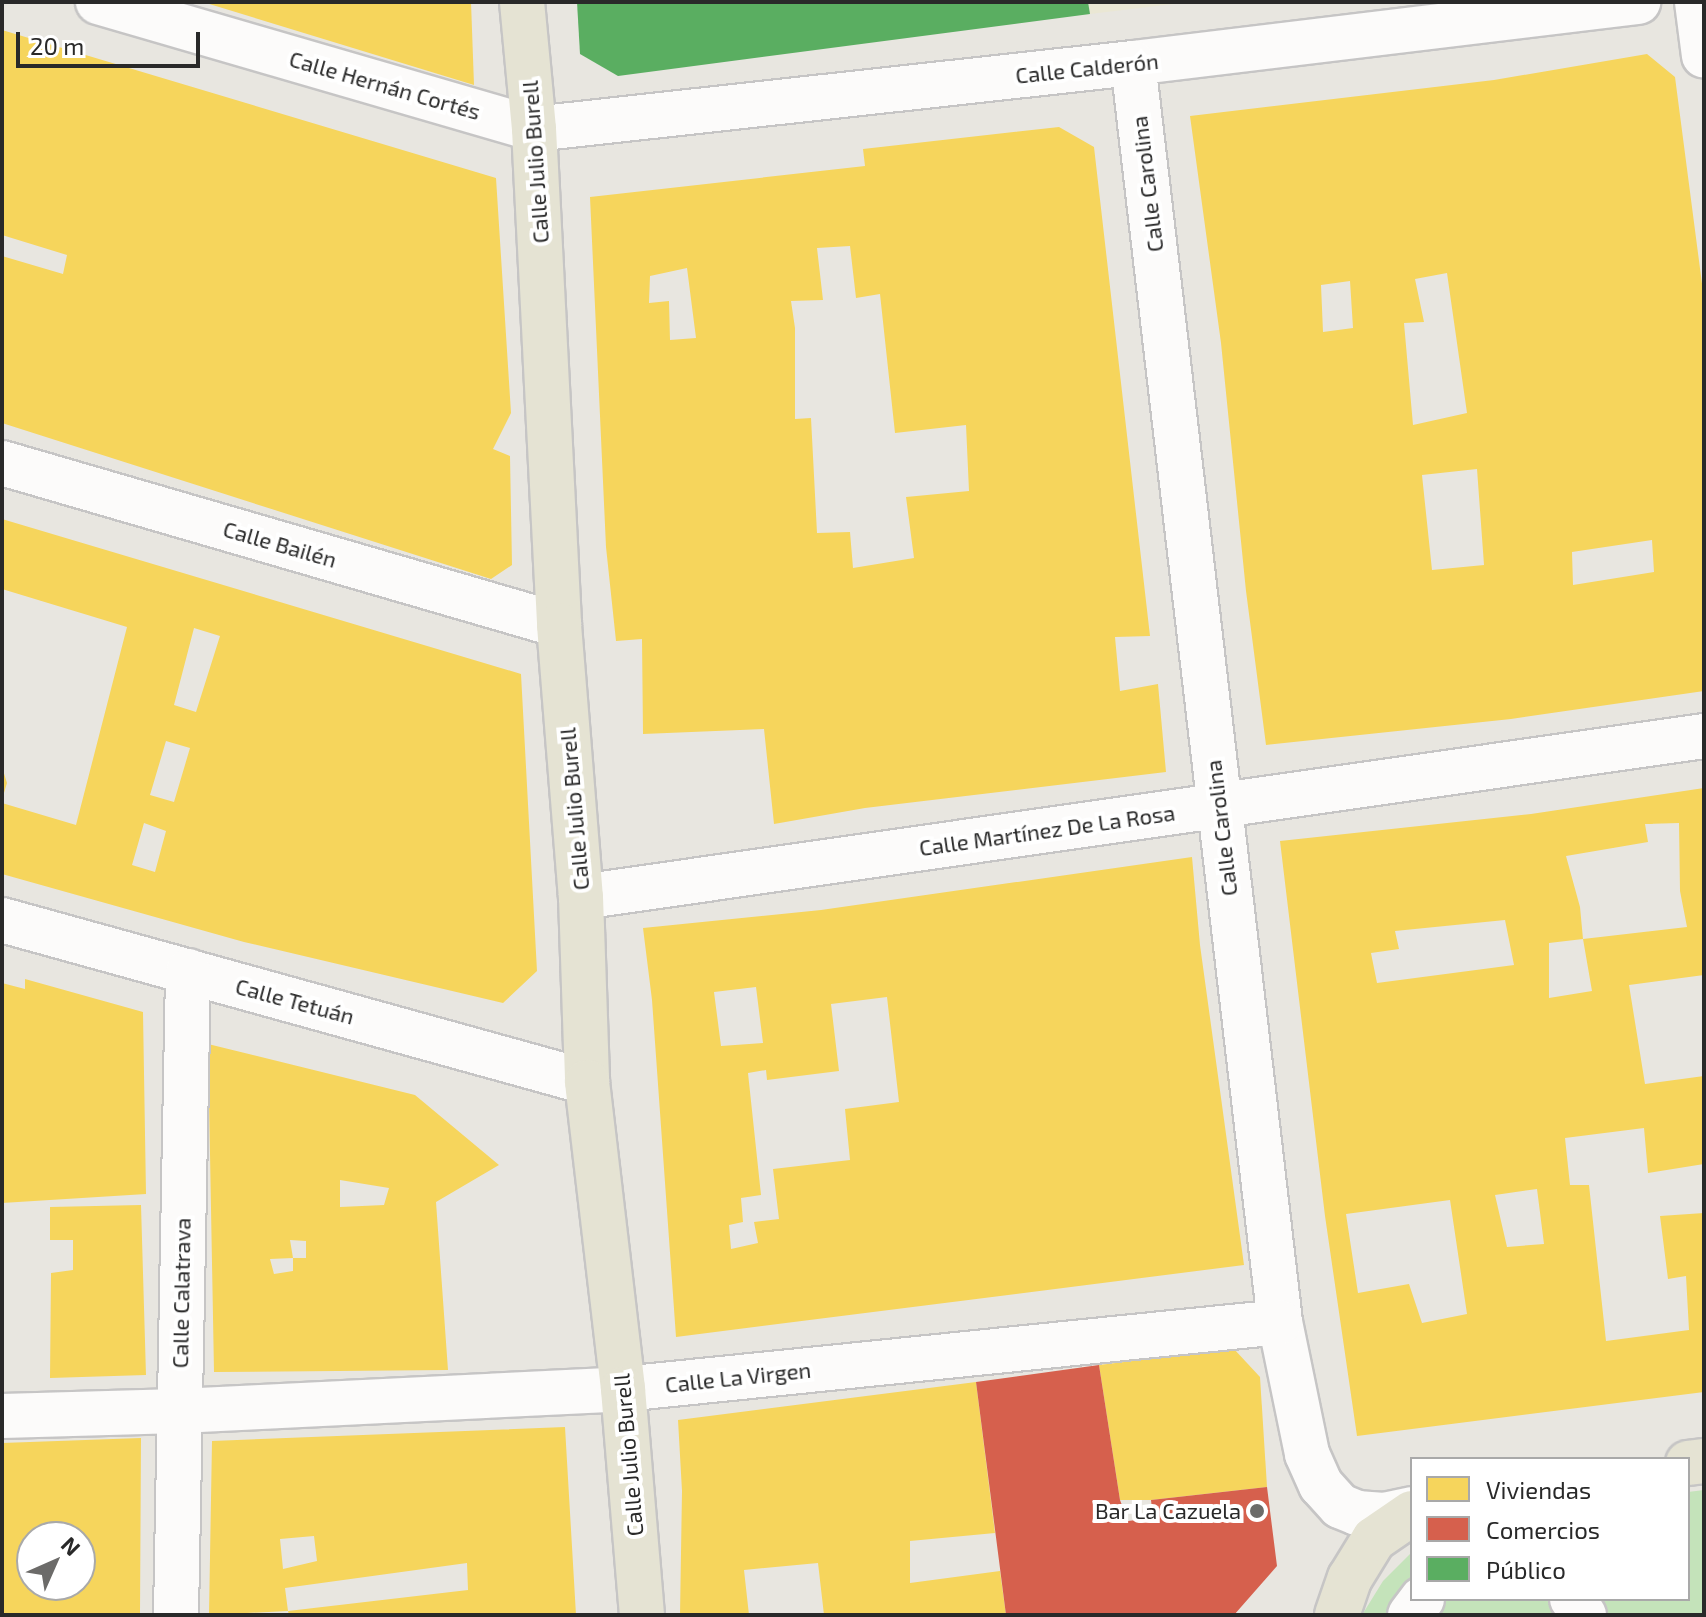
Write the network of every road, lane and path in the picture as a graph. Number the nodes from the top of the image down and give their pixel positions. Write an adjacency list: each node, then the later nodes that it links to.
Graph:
1 (98, 2): 7 (street, Calle Hernán Cortés)
2 (522, 2): 7 (main road, Calle Julio Burell)
3 (1638, 2): 6 (street, Calle Calderón)
4 (1697, 2): 5 (street)
5 (1704, 56)
6 (1133, 63): 7 (street, Calle Calderón); 11 (street, Calle Carolina)
7 (534, 129): 9 (main road, Calle Julio Burell)
8 (2, 463): 9 (street, Calle Bailén)
9 (559, 625): 12 (main road, Calle Julio Burell)
10 (1704, 736): 11 (street, Calle Martínez De La Rosa)
11 (1219, 806): 12 (street, Calle Martínez De La Rosa); 16 (street, Calle Carolina)
12 (581, 897): 15 (main road, Calle Julio Burell)
13 (2, 920): 14 (street, Calle Tetuán)
14 (188, 971): 15 (street, Calle Tetuán); 18 (street, Calle Calatrava)
15 (587, 1082): 17 (main road, Calle Julio Burell)
16 (1280, 1322): 17 (street, Calle La Virgen); 20 (street, Calle Carolina)
17 (623, 1389): 18 (street, Calle La Virgen); 24 (main road, Calle Julio Burell)
18 (179, 1411): 19 (street, Calle La Virgen); 23 (street, Calle Calatrava)
19 (2, 1416)
20 (1410, 1511)
21 (1410, 1512): 22 (main road)
22 (1374, 1539): 25 (main road); 26 (main road)
23 (176, 1615)
24 (642, 1615)
25 (1316, 1615)
26 (1337, 1615)

